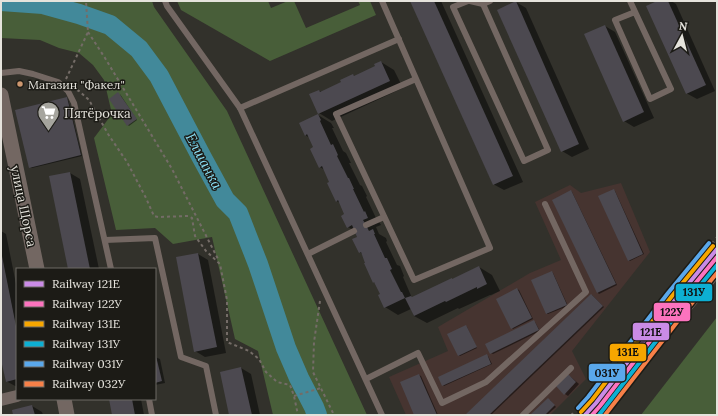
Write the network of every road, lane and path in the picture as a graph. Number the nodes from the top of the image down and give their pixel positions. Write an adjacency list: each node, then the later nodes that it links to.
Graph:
1 (86, 1): 9 (path)
2 (166, 1): 15 (lane)
3 (382, 1): 10 (lane)
4 (469, 1): 7 (lane); 7 (lane)
5 (490, 1): 7 (lane)
6 (630, 1): 8 (lane)
7 (483, 4)
8 (635, 12): 8 (lane)
9 (88, 32): 13 (path); 22 (path)
10 (399, 39): 12 (lane); 15 (lane)
11 (1, 73): 13 (lane)
12 (416, 79): 17 (lane); 17 (lane)
13 (62, 86): 20 (lane); 22 (path)
14 (1, 95): 23 (street, улица Щорса)
15 (240, 108): 21 (lane)
16 (545, 204): 28 (lane)
17 (384, 217): 18 (lane)
18 (366, 225)
19 (354, 231): 21 (lane)
20 (105, 240): 24 (lane); 37 (lane)
21 (308, 254): 26 (lane)
22 (220, 264): 31 (path)
23 (37, 268)
24 (111, 268)
25 (717, 275): 42 (lane)
26 (322, 285): 28 (lane); 29 (path)
27 (570, 368): 41 (lane)
28 (366, 379): 40 (lane)
29 (321, 388): 31 (path); 39 (path)
30 (16, 396): 32 (street)
31 (294, 396): 38 (path)
32 (1, 400)
33 (64, 400): 35 (street)
34 (149, 400): 36 (lane)
35 (67, 415)
36 (152, 415)
37 (216, 415)
38 (298, 415)
39 (334, 415)
40 (382, 415)
41 (523, 415)
42 (605, 415)

